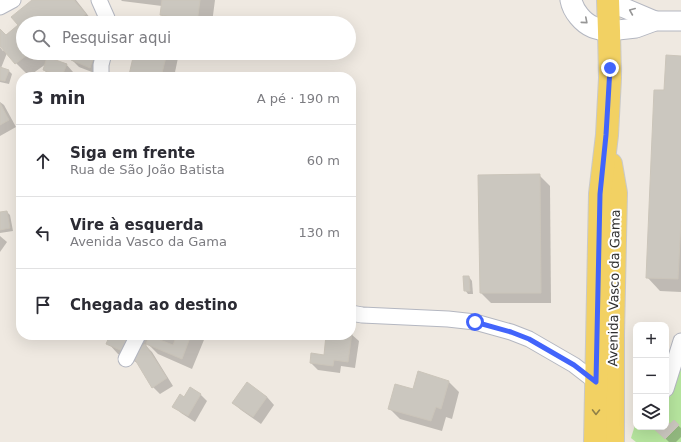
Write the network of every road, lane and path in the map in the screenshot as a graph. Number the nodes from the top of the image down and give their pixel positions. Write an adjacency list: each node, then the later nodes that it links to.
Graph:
1 (13, 0): 5 (street)
2 (99, 0): 6 (street)
3 (571, 0): 9 (main road, one-way to 9)
4 (608, 0): 7 (street, one-way to 4); 9 (main road, Avenida Vasco da Gama)
5 (0, 7)
6 (106, 16)
7 (655, 21): 8 (street); 9 (street)
8 (681, 21)
9 (609, 31): 12 (main road, Avenida Vasco da Gama)
10 (102, 60): 11 (street)
11 (101, 72)
12 (606, 135): 18 (main road, Avenida Vasco da Gama); 20 (main road, Avenida Vasco da Gama)
13 (356, 314): 18 (street)
14 (136, 340): 16 (street)
15 (681, 341): 17 (street)
16 (126, 359)
17 (669, 379)
18 (596, 382): 19 (main road, Avenida Vasco da Gama, one-way to 19)
19 (595, 442)
20 (613, 442)

